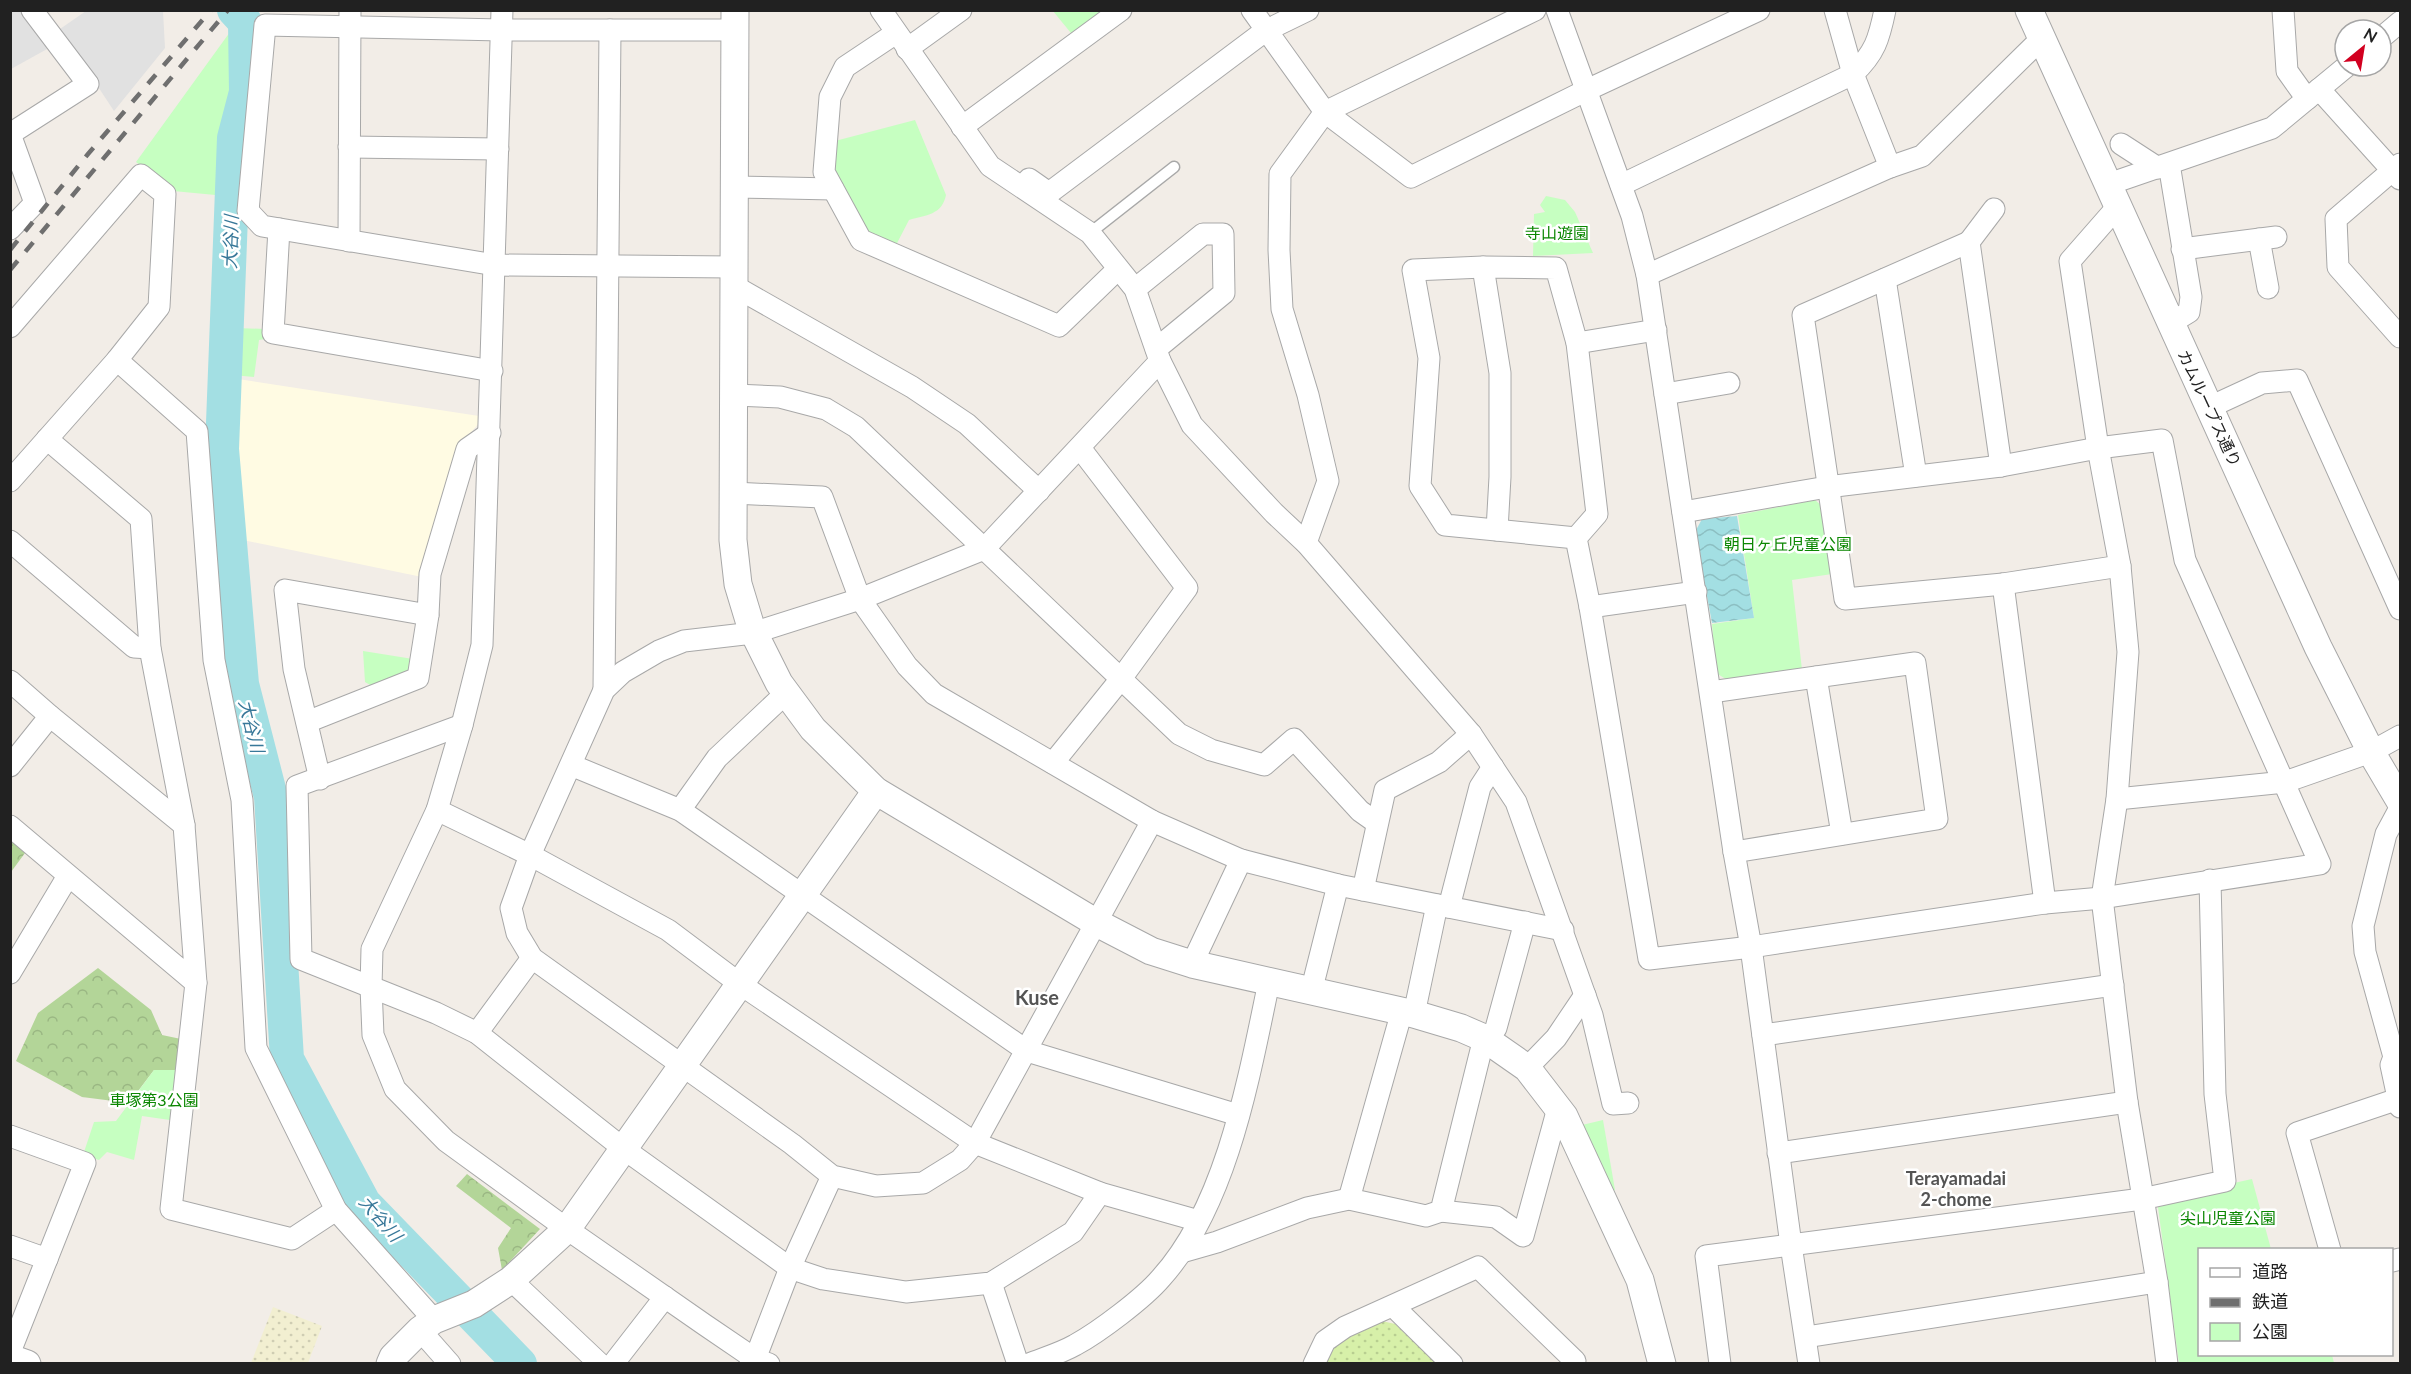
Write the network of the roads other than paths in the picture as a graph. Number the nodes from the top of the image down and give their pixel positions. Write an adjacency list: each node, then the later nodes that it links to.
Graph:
1 (32, 10): 26 (street)
2 (881, 10): 20 (street)
3 (961, 10): 20 (street)
4 (1121, 10): 27 (street)
5 (1252, 10): 18 (street)
6 (1308, 10): 18 (street)
7 (1535, 10): 25 (street)
8 (1557, 10): 23 (street)
9 (1759, 10): 23 (street)
10 (1835, 10): 21 (street)
11 (1885, 10): 21 (street)
12 (2029, 10): 19 (street, カムループス通り)
13 (2283, 10): 24 (street)
14 (349, 19): 15 (street); 29 (street); 41 (street)
15 (502, 20): 17 (street); 30 (street)
16 (735, 20): 17 (street); 36 (street)
17 (610, 30): 47 (street)
18 (1265, 31): 25 (street); 27 (street)
19 (2042, 38): 31 (street); 38 (street, カムループス通り)
20 (902, 41): 27 (street); 37 (street)
21 (1852, 74): 31 (street); 35 (street)
22 (2333, 78): 24 (street)
23 (1587, 90): 25 (street); 35 (street)
24 (2313, 94): 32 (street); 34 (street)
25 (1325, 112): 81 (street)
26 (10, 134): 40 (street)
27 (967, 134): 42 (street)
28 (2121, 144): 32 (street)
29 (349, 147): 30 (street); 43 (street)
30 (498, 149): 46 (street)
31 (1890, 166): 50 (street)
32 (2164, 166): 38 (street); 45 (street)
33 (1174, 167): 42 (lane)
34 (2398, 171): 58 (street)
35 (1621, 185): 50 (street)
36 (734, 187): 37 (street); 51 (street)
37 (833, 189): 49 (street)
38 (2114, 195): 55 (street, カムループス通り); 70 (street)
39 (1994, 209): 44 (street)
40 (10, 229)
41 (279, 230): 43 (street); 62 (street)
42 (1090, 234): 49 (street)
43 (349, 241): 46 (street)
44 (1969, 242): 52 (street); 71 (street)
45 (2182, 249): 53 (street); 55 (street)
46 (495, 265): 47 (street); 62 (street)
47 (607, 266): 51 (street); 95 (street)
48 (1483, 267): 59 (street); 78 (street); 78 (street)
49 (1118, 269): 54 (street)
50 (1647, 275): 57 (street)
51 (734, 276): 65 (street); 75 (street)
52 (1885, 279): 72 (street); 74 (street)
53 (2268, 288)
54 (1135, 289): 60 (street); 60 (street)
55 (2170, 323): 66 (street, カムループス通り)
56 (10, 327): 61 (street)
57 (1656, 330): 59 (street); 64 (street)
58 (2400, 337)
59 (1577, 344): 79 (street)
60 (1158, 355): 69 (street); 81 (street)
61 (117, 360): 68 (street); 167 (street)
62 (492, 371): 67 (street)
63 (1729, 383): 64 (street)
64 (1665, 394): 77 (street)
65 (735, 395): 76 (street); 82 (street)
66 (2210, 406): 88 (street); 103 (street, カムループス通り)
67 (490, 433): 89 (street); 100 (street)
68 (46, 439): 73 (street); 91 (street)
69 (1080, 448): 75 (street); 93 (street)
70 (2098, 448): 71 (street); 83 (street); 109 (street)
71 (2001, 466): 72 (street)
72 (1916, 477): 74 (street)
73 (10, 481)
74 (1827, 487): 77 (street); 84 (street)
75 (1039, 491): 82 (street)
76 (733, 493): 86 (street); 90 (street)
77 (1683, 512): 85 (street)
78 (1497, 530): 79 (street)
79 (1576, 538): 87 (street)
80 (10, 541): 91 (street)
81 (1306, 543): 101 (street)
82 (984, 549): 86 (street); 93 (street)
83 (2120, 566): 84 (street); 111 (street)
84 (2003, 584): 130 (street)
85 (1696, 592): 87 (street); 96 (street)
86 (860, 599): 90 (street); 104 (street)
87 (1590, 607): 135 (street)
88 (2400, 609)
89 (429, 615): 99 (street); 99 (street)
90 (753, 633): 95 (street); 97 (street)
91 (150, 648): 118 (street)
92 (1816, 677): 96 (street); 120 (street); 120 (street)
93 (1120, 680): 104 (street); 117 (street)
94 (10, 681): 98 (street)
95 (604, 690): 105 (street)
96 (1711, 692): 121 (street)
97 (786, 693): 110 (street); 115 (street)
98 (50, 716): 106 (street); 118 (street)
99 (307, 722): 108 (street)
100 (462, 725): 108 (street); 114 (street)
101 (1471, 734): 107 (street); 117 (street)
102 (2400, 736): 103 (street)
103 (2371, 752): 109 (street); 112 (street, カムループス通り)
104 (1053, 763): 116 (street)
105 (571, 765): 115 (street); 122 (street)
106 (10, 766)
107 (1493, 767): 131 (street); 134 (street)
108 (320, 779): 143 (street)
109 (2285, 782): 111 (street); 125 (street)
110 (876, 791): 128 (street); 132 (street)
111 (2117, 799): 129 (street)
112 (2400, 801)
113 (2400, 808): 151 (street)
114 (436, 810): 122 (street); 143 (street)
115 (680, 810): 128 (street)
116 (1152, 821): 123 (street); 132 (street)
117 (1377, 823): 127 (street)
118 (184, 825): 140 (street)
119 (10, 826): 124 (street)
120 (1842, 834): 121 (street)
121 (1734, 852): 135 (street)
122 (530, 855): 136 (street); 141 (street)
123 (1241, 860): 126 (street); 137 (street)
124 (68, 876): 138 (street); 140 (street)
125 (2210, 880): 129 (street); 166 (street)
126 (1338, 885): 127 (street); 144 (street)
127 (1363, 890): 131 (street)
128 (802, 896): 141 (street); 150 (street)
129 (2103, 898): 130 (street); 142 (street)
130 (2044, 903): 135 (street)
131 (1443, 906): 133 (street); 146 (street)
132 (1095, 922): 137 (street); 150 (street)
133 (1525, 922): 134 (street); 149 (street)
134 (1563, 930): 145 (street)
135 (1751, 947): 148 (street)
136 (532, 958): 147 (street); 152 (street)
137 (1192, 964): 139 (street)
138 (12, 967)
139 (1269, 982): 144 (street); 158 (street)
140 (196, 984): 167 (street)
141 (740, 984): 152 (street); 160 (street)
142 (2113, 985): 148 (street); 154 (street)
143 (370, 987): 147 (street); 170 (street)
144 (1311, 992): 146 (street)
145 (1585, 995): 153 (street); 155 (street)
146 (1408, 1013): 149 (street); 165 (street)
147 (477, 1033): 161 (street)
148 (1763, 1035): 162 (street)
149 (1486, 1039): 153 (street); 168 (street)
150 (1027, 1051): 158 (street); 160 (street)
151 (2397, 1056): 156 (street)
152 (683, 1065): 161 (street); 163 (street)
153 (1527, 1068): 157 (street)
154 (2127, 1102): 162 (street); 166 (street)
155 (1628, 1103)
156 (2399, 1103): 173 (street)
157 (1558, 1108): 168 (street); 197 (street)
158 (1238, 1115): 169 (street)
159 (10, 1136): 175 (street)
160 (975, 1143): 163 (street); 164 (street)
161 (624, 1149): 170 (street); 176 (street)
162 (1778, 1153): 171 (street)
163 (832, 1176): 176 (street)
164 (1100, 1193): 169 (street); 179 (street)
165 (1349, 1199): 168 (street); 174 (street)
166 (2142, 1199): 171 (street); 178 (street)
167 (336, 1210): 182 (street)
168 (1441, 1211)
169 (1199, 1221): 174 (street)
170 (567, 1229): 177 (street); 180 (street)
171 (1791, 1245): 183 (street); 198 (street)
172 (10, 1246): 175 (street)
173 (2329, 1248)
174 (1182, 1252): 193 (street)
175 (47, 1259): 184 (street)
176 (789, 1268): 179 (street); 186 (street)
177 (511, 1280): 182 (street); 190 (street)
178 (2157, 1282): 183 (street); 200 (street)
179 (992, 1283): 192 (street)
180 (665, 1297): 186 (street); 191 (street)
181 (1393, 1306): 194 (street); 195 (street); 196 (street)
182 (446, 1316): 188 (street); 189 (street)
183 (1806, 1337): 199 (street)
184 (10, 1353)
185 (10, 1358): 187 (street)
186 (758, 1362)
187 (27, 1364)
188 (390, 1364)
189 (450, 1364)
190 (600, 1364)
191 (612, 1364)
192 (1017, 1364)
193 (1029, 1364)
194 (1314, 1364)
195 (1452, 1364)
196 (1573, 1364)
197 (1662, 1364)
198 (1720, 1364)
199 (1809, 1364)
200 (2167, 1364)

